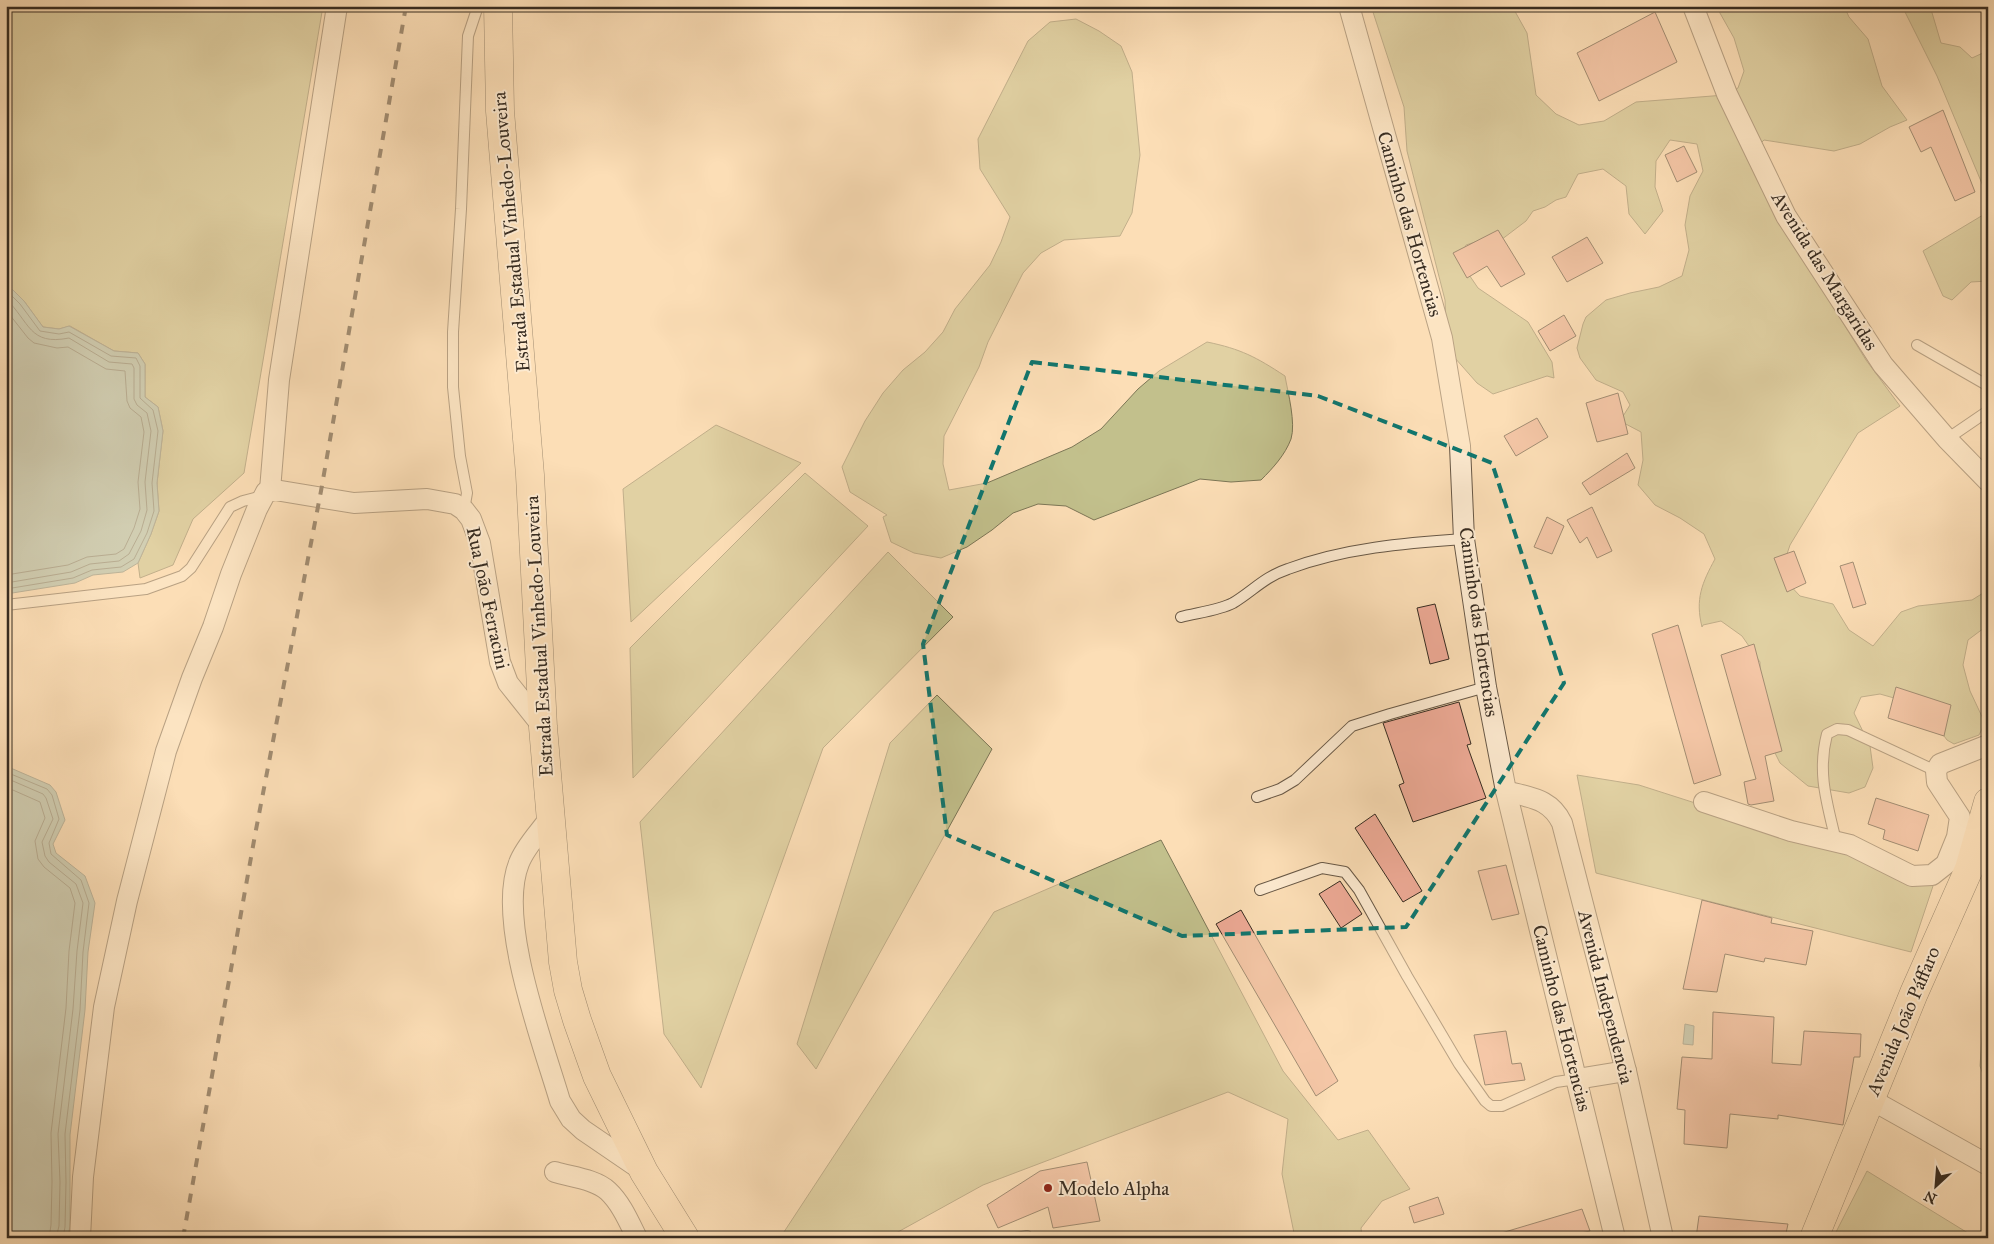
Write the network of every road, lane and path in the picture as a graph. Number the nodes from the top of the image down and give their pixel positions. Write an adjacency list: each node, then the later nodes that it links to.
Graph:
1 (337, 6): 11 (street)
2 (478, 6): 12 (lane)
3 (498, 6): 17 (main road, Estrada Estadual Vinhedo-Louveira)
4 (1349, 6): 13 (street, Caminho das Hortencias)
5 (1693, 6): 9 (street, Avenida das Margaridas)
6 (1917, 345): 7 (lane)
7 (1988, 388)
8 (1988, 411): 9 (lane)
9 (1947, 438): 10 (street, Avenida das Margaridas)
10 (1988, 481)
11 (267, 493): 12 (street, Rua João Ferracini); 14 (lane); 34 (street)
12 (464, 510): 17 (street, Rua João Ferracini)
13 (1464, 538): 15 (lane); 16 (street, Caminho das Hortencias)
14 (6, 605)
15 (1181, 617)
16 (1486, 687): 20 (street, Caminho das Hortencias); 21 (lane)
17 (543, 727): 24 (main road, Estrada Estadual Vinhedo-Louveira)
18 (1988, 745): 19 (street)
19 (1936, 771): 25 (street); 25 (lane)
20 (1506, 791): 27 (street, Avenida Independencia); 28 (street, Caminho das Hortencias)
21 (1257, 797)
22 (1704, 802): 25 (street)
23 (1988, 802): 29 (main road, Avenida João Páffaro)
24 (549, 819): 32 (main road, Estrada Estadual Vinhedo-Louveira); 32 (street)
25 (1836, 842)
26 (1260, 890): 28 (lane)
27 (1626, 1071): 28 (street); 39 (street, Avenida Independencia)
28 (1577, 1078): 38 (street, Caminho das Hortencias)
29 (1870, 1099): 30 (street); 40 (main road, Avenida João Páffaro)
30 (1988, 1165)
31 (555, 1172): 35 (street)
32 (644, 1172): 36 (main road, Estrada Estadual Vinhedo-Louveira)
33 (1027, 1236): 37 (lane)
34 (80, 1238)
35 (637, 1238)
36 (685, 1238)
37 (1016, 1238)
38 (1615, 1238)
39 (1663, 1238)
40 (1814, 1238)

